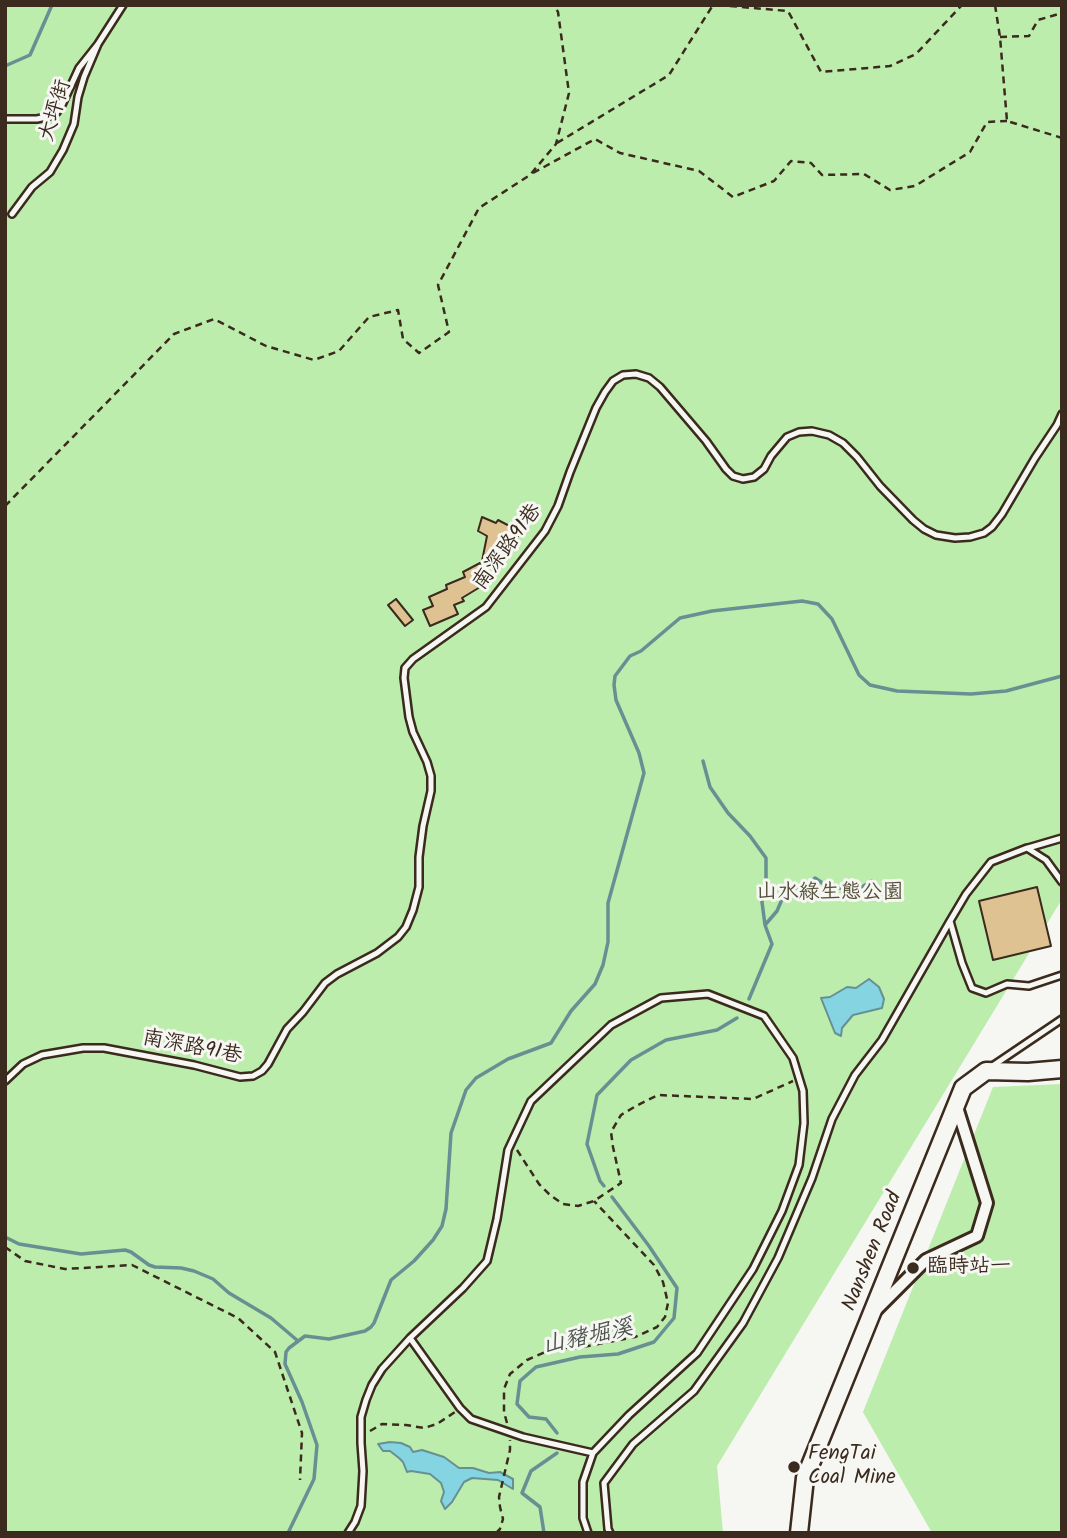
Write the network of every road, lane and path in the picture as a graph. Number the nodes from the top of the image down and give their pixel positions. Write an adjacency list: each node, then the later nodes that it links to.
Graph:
1 (123, 5): 8 (lane, 大坪街)
2 (554, 5): 12 (path)
3 (715, 5): 4 (path); 12 (path)
4 (962, 5)
5 (995, 5): 7 (path)
6 (1062, 13): 7 (path)
7 (1000, 37): 10 (path)
8 (98, 44): 9 (lane, 大坪街); 14 (lane, 大坪街)
9 (5, 119)
10 (1007, 121): 11 (path); 13 (path)
11 (1062, 138)
12 (556, 144): 13 (path)
13 (530, 175): 16 (path)
14 (12, 214)
15 (1062, 414): 26 (lane, 南深路91巷)
16 (5, 506)
17 (1062, 838): 18 (lane)
18 (1027, 848): 19 (lane); 20 (lane)
19 (1062, 882)
20 (950, 921): 21 (lane); 41 (lane)
21 (1062, 975)
22 (1062, 1019): 24 (lane)
23 (1062, 1069): 24 (main road)
24 (986, 1071): 27 (main road, Nanshen Road)
25 (799, 1078): 28 (lane); 29 (path); 36 (lane)
26 (5, 1081)
27 (956, 1104): 31 (main road, Nanshen Road); 31 (street)
28 (512, 1142): 29 (path); 32 (lane)
29 (594, 1201): 34 (path)
30 (5, 1247): 37 (path)
31 (871, 1315): 42 (main road, Nanshen Road)
32 (410, 1338): 33 (lane); 35 (lane)
33 (460, 1408): 34 (lane); 35 (path)
34 (510, 1431): 36 (lane); 39 (path)
35 (361, 1432): 38 (lane)
36 (593, 1453): 40 (lane)
37 (300, 1480)
38 (348, 1533)
39 (496, 1533)
40 (589, 1533)
41 (610, 1533)
42 (799, 1533)

